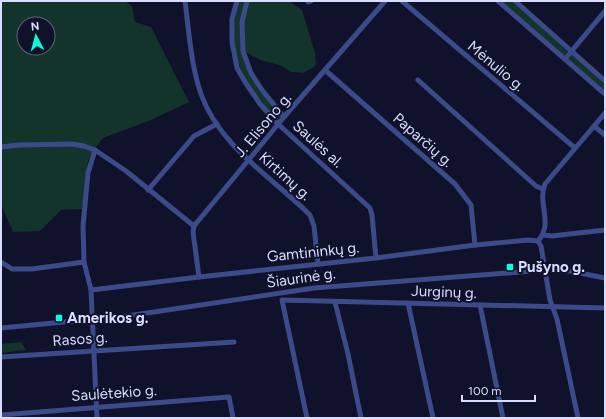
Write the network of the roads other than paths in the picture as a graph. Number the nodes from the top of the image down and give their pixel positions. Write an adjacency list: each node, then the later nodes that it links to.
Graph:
1 (185, 1): 17 (street, Kirtimų g.)
2 (237, 1): 18 (street, Saulės al.)
3 (247, 1): 16 (street, Saulės al.)
4 (385, 1): 11 (street, J. Elisono g.)
5 (402, 1): 22 (street, Mėnulio g.)
6 (498, 1): 10 (street)
7 (515, 1): 9 (street)
8 (605, 11): 9 (street)
9 (572, 51): 10 (street); 13 (street)
10 (565, 59): 14 (street)
11 (325, 70): 16 (street, J. Elisono g.); 31 (street, Paparčių g.)
12 (418, 80): 25 (street)
13 (605, 81)
14 (605, 94)
15 (605, 114): 19 (street)
16 (284, 117): 18 (street, J. Elisono g.)
17 (217, 124): 24 (street, Kirtimų g.); 26 (street)
18 (278, 124): 24 (street, J. Elisono g.); 32 (street, Saulės al.)
19 (594, 126): 20 (street); 22 (street)
20 (605, 135)
21 (3, 146): 23 (street)
22 (575, 148): 25 (street)
23 (95, 150): 26 (street); 34 (street)
24 (248, 160): 27 (street, J. Elisono g.); 35 (street, Kirtimų g.)
25 (543, 189): 29 (street)
26 (148, 190): 27 (street)
27 (194, 226): 37 (street)
28 (605, 230): 29 (street)
29 (543, 235): 30 (street)
30 (538, 241): 31 (street, Gamtininkų g.); 36 (street)
31 (475, 245): 32 (street, Gamtininkų g.)
32 (376, 258): 35 (street, Gamtininkų g.)
33 (1, 262): 34 (street)
34 (84, 262): 39 (street)
35 (318, 264): 37 (street, Gamtininkų g.)
36 (545, 270): 38 (street, Šiaurinė g.); 43 (street); 45 (street, Šiaurinė g.)
37 (199, 277): 39 (street, Gamtininkų g.)
38 (605, 278)
39 (91, 290): 45 (street)
40 (335, 302): 41 (street, Jurginų g.); 54 (street, Jurginų g.); 55 (street)
41 (408, 303): 42 (street, Jurginų g.); 56 (street)
42 (480, 305): 43 (street, Jurginų g.); 57 (street)
43 (553, 307): 44 (street, Jurginų g.); 58 (street)
44 (605, 308)
45 (93, 320): 46 (street, Šiaurinė g.); 48 (street)
46 (1, 328)
47 (234, 342): 48 (street, Rasos g.)
48 (93, 350): 49 (street, Rasos g.); 50 (street)
49 (1, 357)
50 (96, 406): 51 (street, Saulėtekio g.); 52 (street); 53 (street, Saulėtekio g.)
51 (1, 414)
52 (97, 418)
53 (234, 418)
54 (307, 418)
55 (361, 418)
56 (433, 418)
57 (503, 418)
58 (578, 418)

